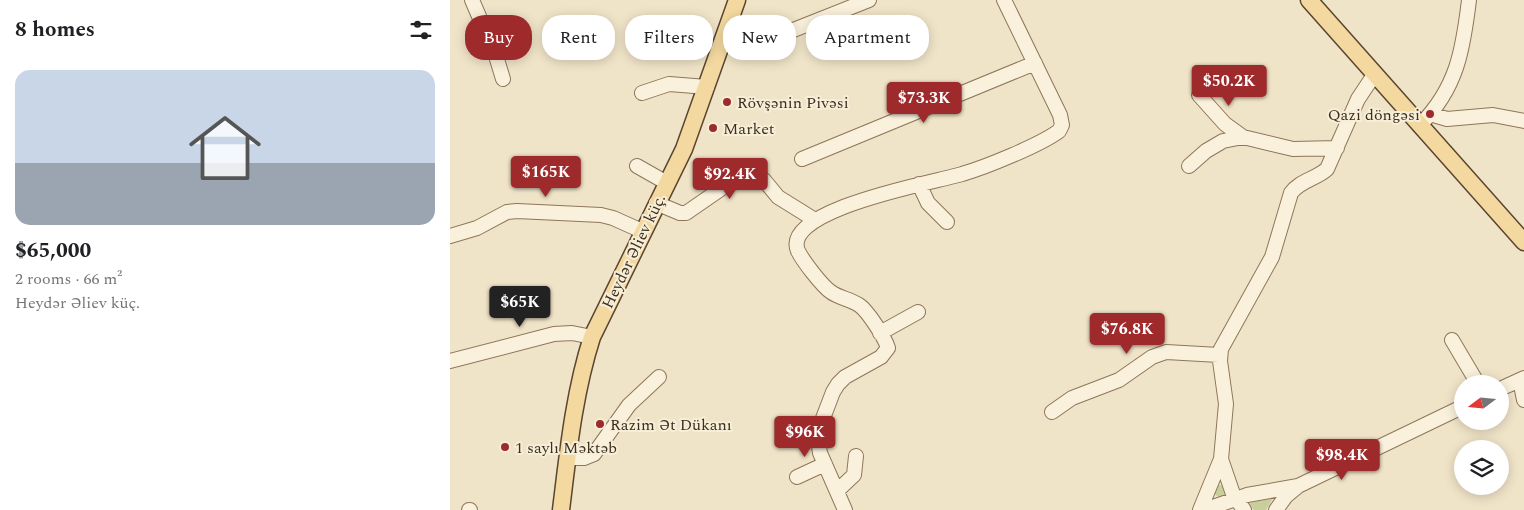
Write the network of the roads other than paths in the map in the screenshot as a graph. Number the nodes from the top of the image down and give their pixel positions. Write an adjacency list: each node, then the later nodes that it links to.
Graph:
1 (472, 0): 10 (street)
2 (736, 0): 11 (main road, Heydər Əliev küç.)
3 (868, 0): 7 (street)
4 (1004, 0): 8 (street)
5 (1309, 0): 9 (main road)
6 (1467, 2): 14 (street)
7 (796, 29)
8 (1035, 63): 18 (street); 22 (street)
9 (1374, 75): 14 (main road); 17 (street)
10 (503, 79)
11 (707, 87): 12 (street); 21 (main road, Heydər Əliev küç.)
12 (642, 93)
13 (1199, 95): 16 (street)
14 (1425, 120): 15 (street); 28 (main road)
15 (1524, 121)
16 (1243, 137): 17 (street); 20 (street)
17 (1337, 148): 33 (street)
18 (802, 159)
19 (637, 166): 21 (street)
20 (1189, 166)
21 (667, 183): 23 (main road, Heydər Əliev küç.)
22 (919, 184): 24 (street); 25 (street)
23 (656, 203): 24 (street); 26 (main road, Heydər Əliev küç.)
24 (815, 220): 30 (street)
25 (948, 222)
26 (642, 231): 27 (street); 31 (main road, Heydər Əliev küç.)
27 (450, 236)
28 (1522, 237)
29 (918, 312): 30 (street)
30 (880, 333): 45 (street)
31 (592, 337): 34 (street); 43 (main road, Heydər Əliev küç.)
32 (1452, 340): 35 (street)
33 (1219, 355): 41 (street); 44 (street)
34 (450, 361)
35 (1473, 375)
36 (659, 377): 43 (street)
37 (1522, 379): 38 (street); 39 (street)
38 (1509, 386)
39 (1524, 400)
40 (1454, 411): 47 (street)
41 (1052, 412)
42 (856, 456): 48 (street)
43 (568, 458): 50 (main road, Heydər Əliev küç.)
44 (1221, 459): 49 (street); 52 (street)
45 (825, 464): 46 (street); 48 (street)
46 (797, 477)
47 (1298, 486): 49 (street); 53 (street)
48 (837, 492): 51 (street)
49 (1240, 504): 52 (street)
50 (561, 510)
51 (845, 510)
52 (1202, 510)
53 (1276, 510)

